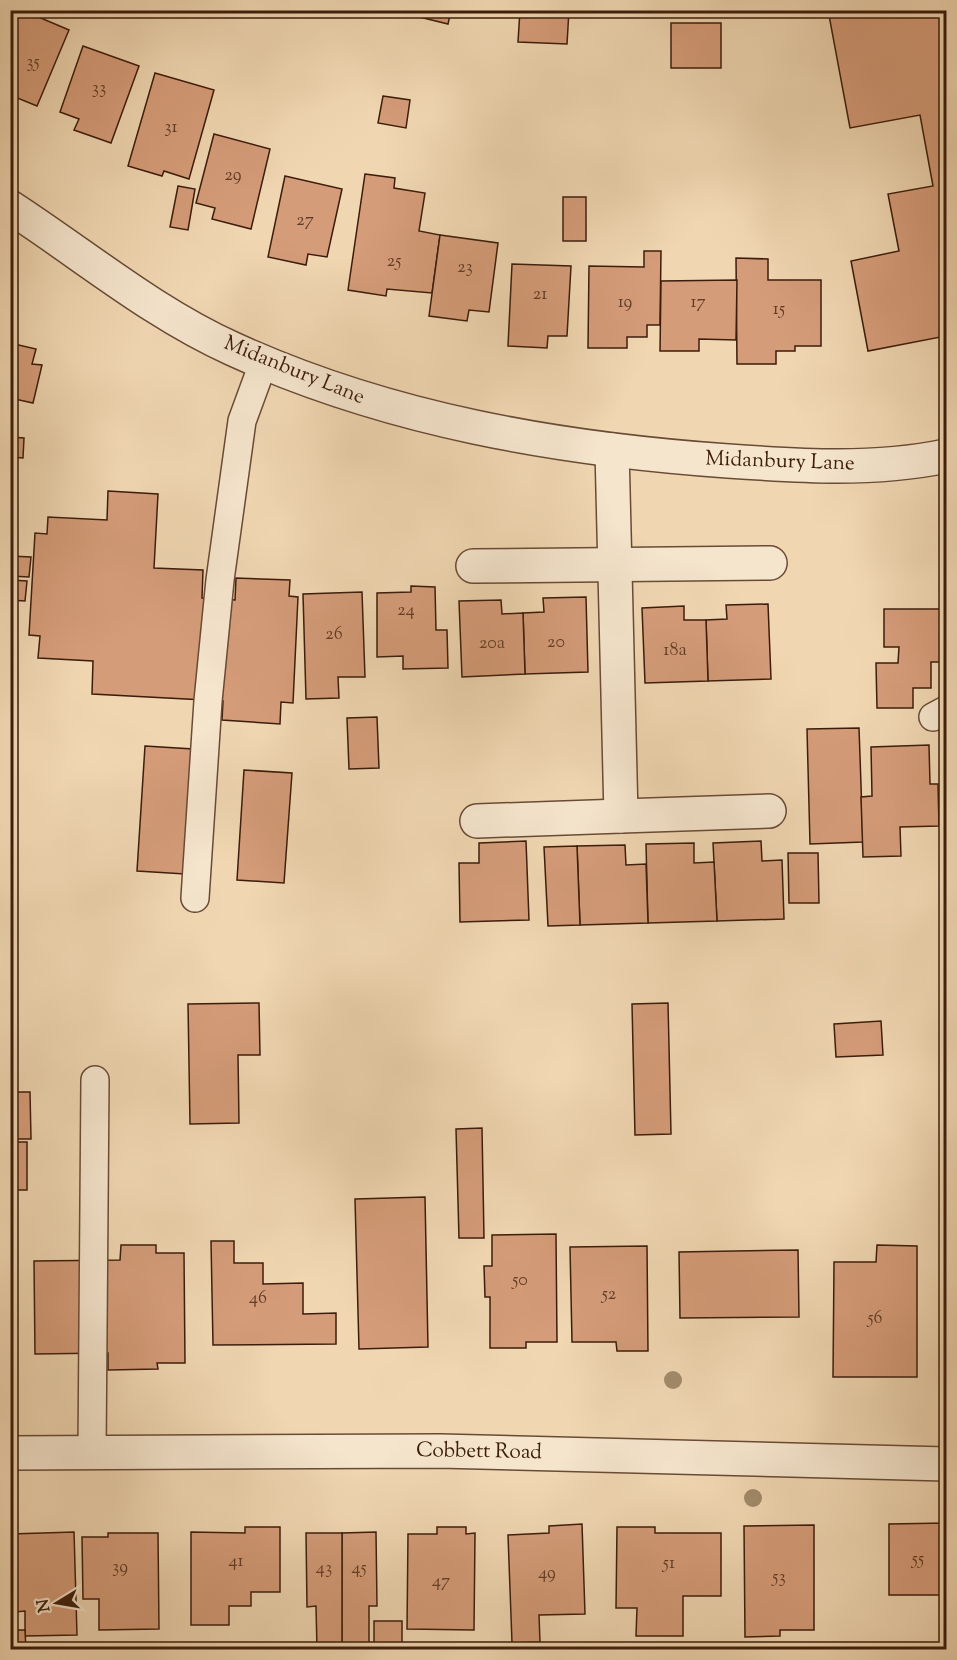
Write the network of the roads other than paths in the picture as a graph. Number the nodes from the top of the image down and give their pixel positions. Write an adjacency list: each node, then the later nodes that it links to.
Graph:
1 (10, 207): 2 (street, Midanbury Lane)
2 (264, 361): 3 (street, Midanbury Lane); 11 (lane)
3 (612, 450): 4 (street, Midanbury Lane); 6 (street)
4 (946, 456)
5 (770, 563): 6 (street)
6 (615, 565): 7 (street); 9 (street)
7 (472, 566)
8 (769, 811): 9 (street)
9 (621, 816): 10 (street)
10 (477, 821)
11 (195, 898)
12 (95, 1080): 14 (lane)
13 (10, 1453): 14 (street, Cobbett Road)
14 (92, 1453): 15 (street, Cobbett Road)
15 (946, 1464)

